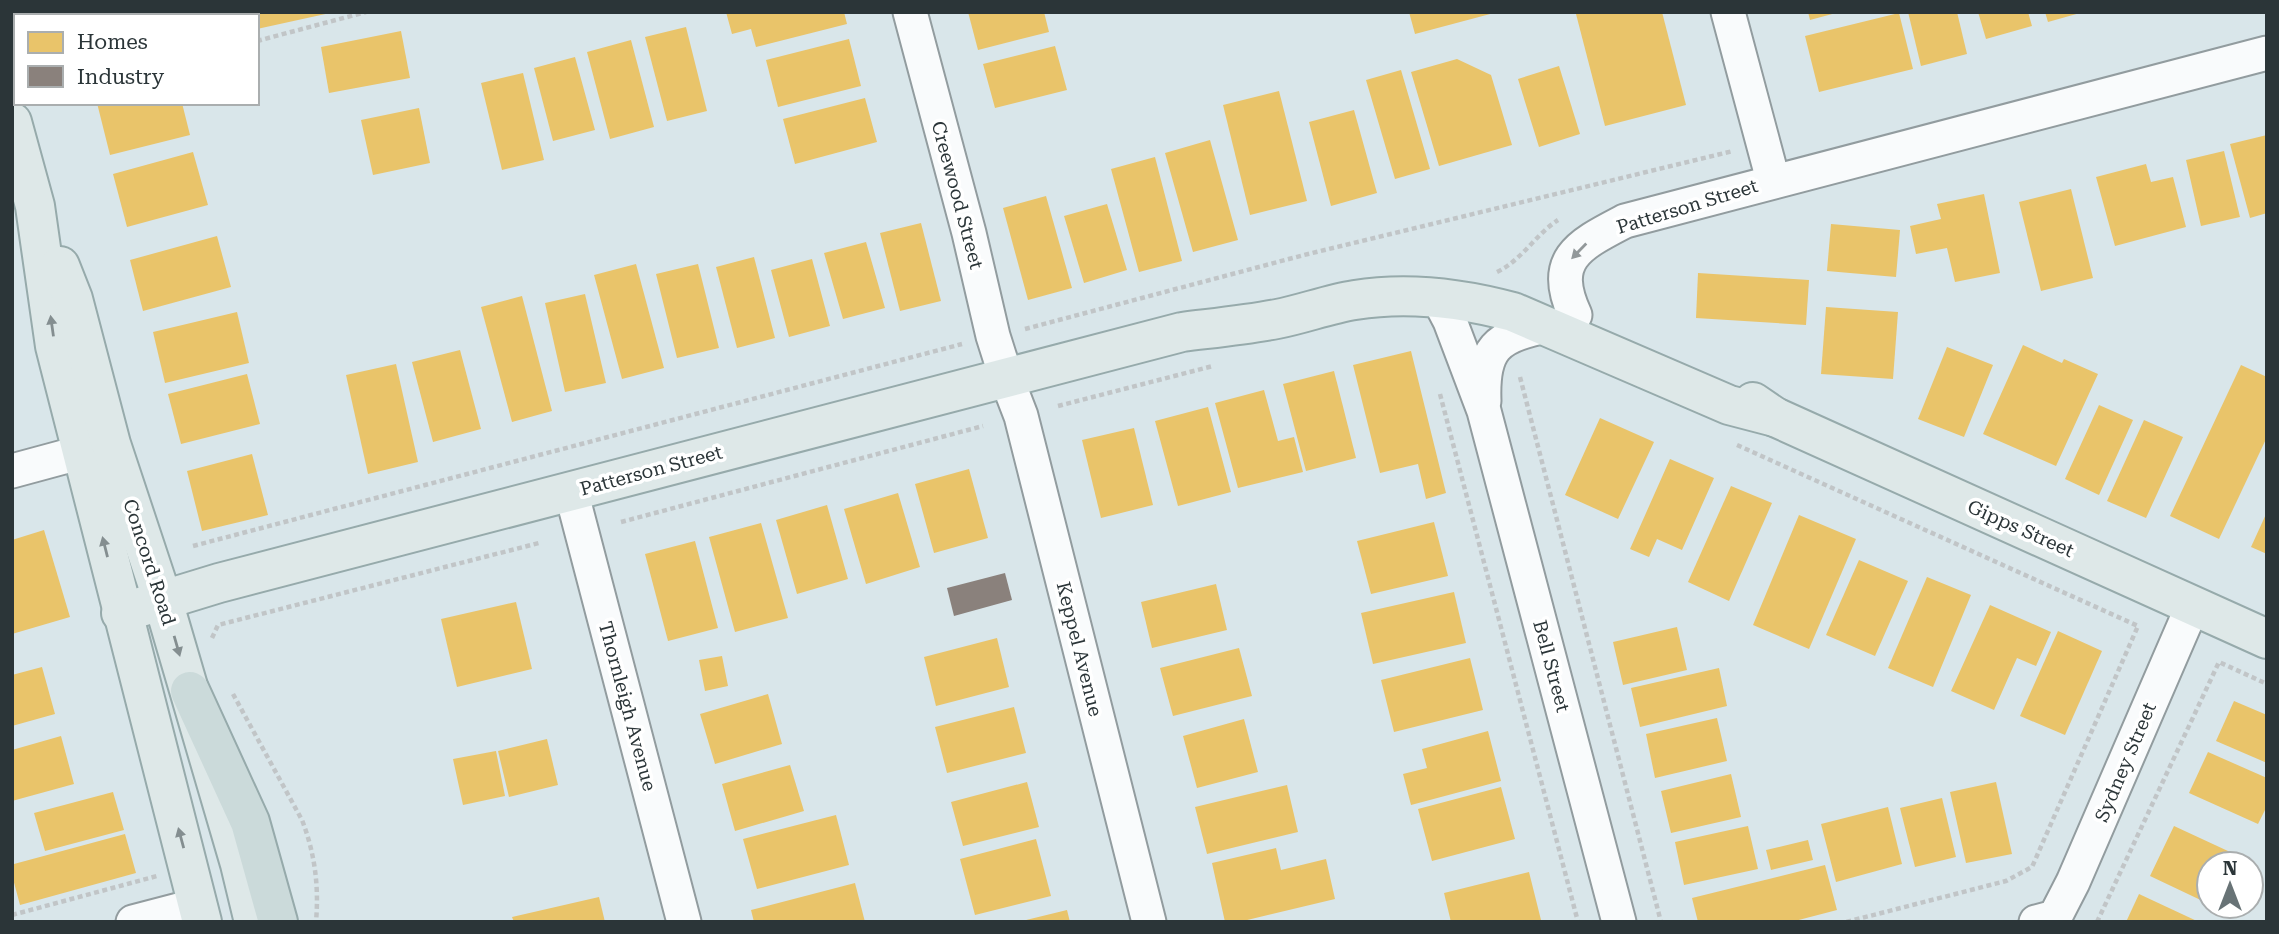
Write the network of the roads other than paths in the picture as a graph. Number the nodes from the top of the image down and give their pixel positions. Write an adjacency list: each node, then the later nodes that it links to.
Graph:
1 (910, 12): 9 (street, Creewood Street)
2 (1728, 12): 5 (street)
3 (2267, 53): 5 (street, Patterson Street)
4 (12, 122): 11 (main road, Concord Road)
5 (1773, 180): 7 (street, Patterson Street, one-way to 7)
6 (1437, 296): 7 (main road, Patterson Street); 8 (main road, Patterson Street); 10 (street, Bell Street)
7 (1561, 321): 8 (main road, Patterson Street); 10 (street, Bell Street); 15 (main road, Gipps Street)
8 (1182, 332): 9 (main road, Patterson Street)
9 (1006, 377): 13 (main road, Patterson Street); 25 (street, Keppel Avenue)
10 (1484, 411): 26 (street, Bell Street)
11 (97, 447): 12 (street); 14 (main road, Concord Road); 16 (main road, Concord Road, one-way to 11)
12 (12, 471)
13 (571, 491): 14 (main road, Patterson Street); 24 (street, Thornleigh Avenue)
14 (163, 601): 16 (main road, Patterson Street); 18 (main road, Concord Road, one-way to 18)
15 (2193, 605): 17 (main road, Gipps Street); 20 (street, Sydney Street)
16 (121, 613): 19 (main road, Concord Road, one-way to 16)
17 (2267, 639)
18 (190, 691): 22 (main road, Concord Road); 23 (highway)
19 (200, 913): 21 (street)
20 (2049, 920)
21 (135, 921)
22 (254, 922)
23 (278, 922)
24 (684, 922)
25 (1149, 922)
26 (1619, 922)

